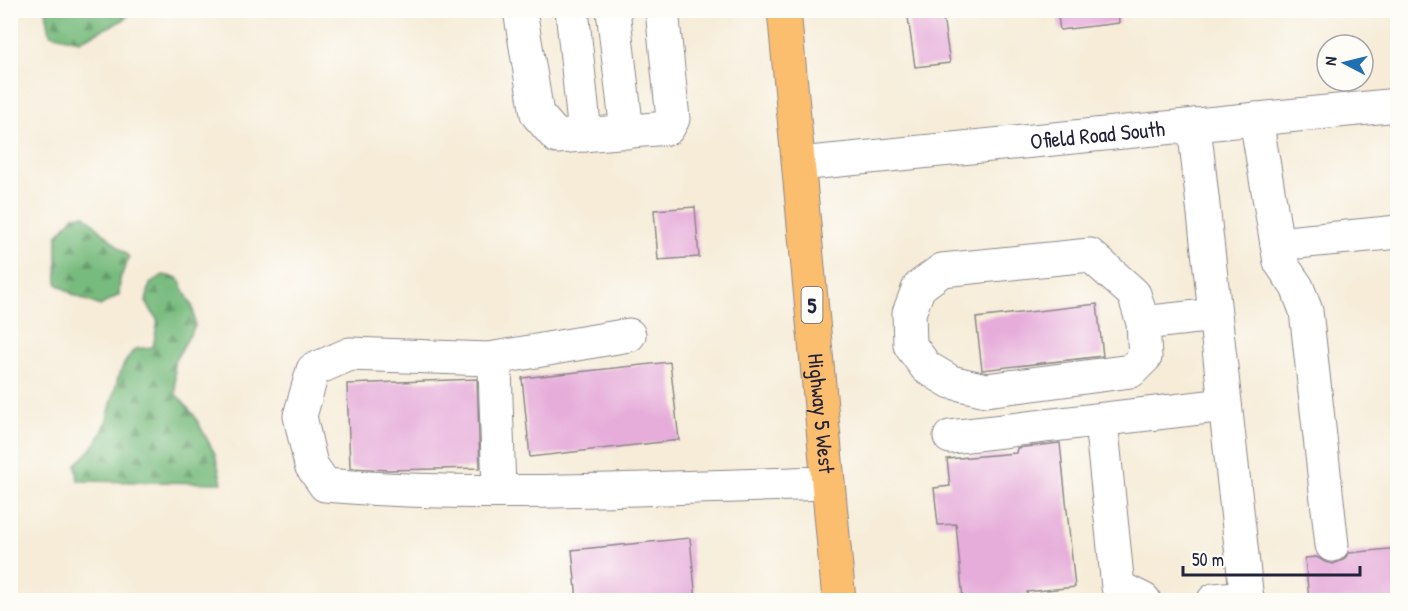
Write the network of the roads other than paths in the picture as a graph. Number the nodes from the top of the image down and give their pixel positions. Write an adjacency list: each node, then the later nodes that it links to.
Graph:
1 (520, 10): 10 (street)
2 (572, 10): 10 (street)
3 (613, 10): 9 (street)
4 (662, 10): 9 (street)
5 (784, 10): 11 (main road, Highway 5 West / 5)
6 (1398, 105): 7 (street, Ofield Road South)
7 (1256, 119): 8 (street, Ofield Road South); 13 (street)
8 (1194, 125): 11 (street, Ofield Road South); 14 (street)
9 (627, 132): 10 (street)
10 (585, 135)
11 (799, 164): 21 (main road, Highway 5 West / 5)
12 (1398, 232): 13 (street)
13 (1277, 244): 23 (street)
14 (1215, 315): 15 (street); 18 (street)
15 (1143, 323): 15 (street)
16 (628, 335): 17 (street)
17 (489, 359): 22 (street); 22 (street)
18 (1225, 405): 19 (street); 24 (street)
19 (1101, 421): 20 (street); 26 (street)
20 (950, 437)
21 (828, 483): 22 (street); 25 (main road, Highway 5 West / 5)
22 (500, 490)
23 (1332, 545)
24 (1247, 599): 27 (street)
25 (839, 600)
26 (1144, 600)
27 (1214, 600)

